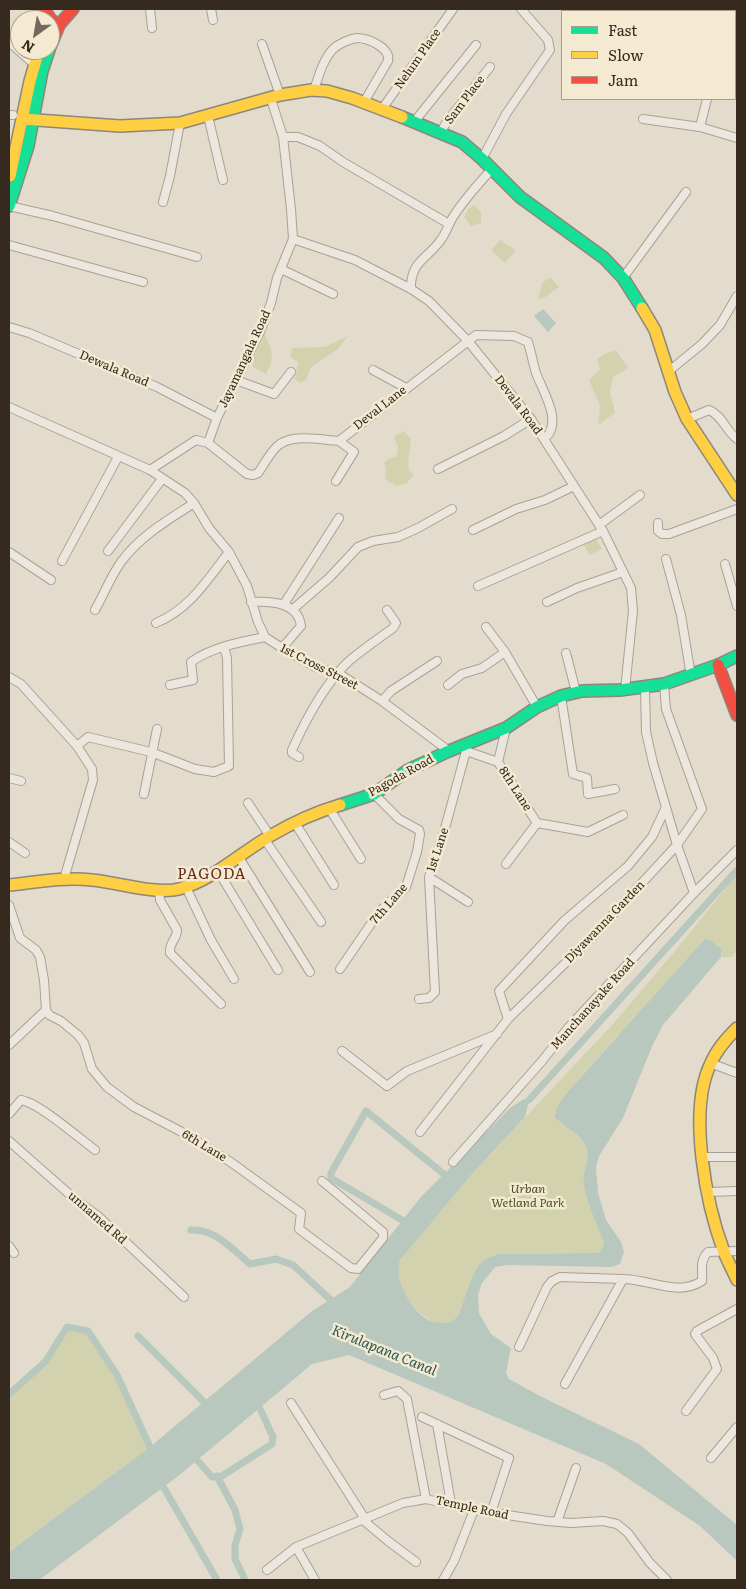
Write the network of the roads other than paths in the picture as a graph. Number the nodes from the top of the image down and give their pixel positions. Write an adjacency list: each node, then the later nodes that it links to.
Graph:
1 (73, 9): 6 (main road)
2 (150, 9): 8 (street)
3 (211, 9): 7 (street)
4 (453, 9): 20 (street, Nelum Place)
5 (520, 9): 33 (street)
6 (60, 14)
7 (213, 20)
8 (152, 28)
9 (9, 42): 14 (street)
10 (262, 44): 17 (street, Jayamangala Road)
11 (476, 45): 24 (street)
12 (35, 60): 14 (main road)
13 (45, 60): 21 (main road)
14 (34, 64): 21 (main road)
15 (490, 68): 29 (street, Sam Place)
16 (314, 90): 17 (main road); 19 (main road); 19 (street)
17 (276, 97): 22 (main road); 30 (street, Jayamangala Road)
18 (708, 100): 28 (street)
19 (364, 102): 20 (main road)
20 (382, 109): 24 (main road)
21 (22, 116): 25 (main road); 27 (main road); 32 (main road); 35 (main road)
22 (208, 116): 26 (main road); 36 (street)
23 (643, 119): 28 (street)
24 (414, 122): 29 (main road)
25 (64, 123): 27 (main road); 32 (main road)
26 (180, 123): 27 (main road); 38 (street)
27 (136, 124)
28 (700, 127): 31 (street)
29 (441, 132): 33 (main road)
30 (283, 137): 40 (street); 41 (street, Jayamangala Road)
31 (737, 138)
32 (28, 146): 39 (main road)
33 (482, 159): 34 (main road)
34 (492, 169): 40 (street); 45 (main road)
35 (9, 179)
36 (223, 180)
37 (686, 192): 45 (street)
38 (163, 202)
39 (9, 206): 43 (street)
40 (449, 224): 47 (street)
41 (293, 239): 44 (street, Jayamangala Road); 47 (street, Devala Road)
42 (9, 244): 46 (street)
43 (197, 257)
44 (281, 269): 48 (street); 55 (street, Jayamangala Road)
45 (623, 278): 52 (main road)
46 (143, 282)
47 (411, 289): 51 (street, Devala Road)
48 (334, 294)
49 (737, 296): 52 (street)
50 (9, 327): 58 (street, Dewala Road)
51 (468, 342): 56 (street, Deval Lane); 60 (street, Devala Road); 61 (street, Deval Lane)
52 (673, 368): 59 (main road)
53 (373, 370): 56 (street)
54 (292, 372): 55 (street)
55 (236, 380): 58 (street, Jayamangala Road)
56 (406, 388): 63 (street, Deval Lane)
57 (9, 407): 65 (street)
58 (217, 418): 64 (street, Jayamangala Road)
59 (687, 418): 62 (street); 72 (main road)
60 (531, 419): 61 (street, Devala Road); 66 (street)
61 (544, 439): 70 (street, Devala Road)
62 (737, 439)
63 (339, 441): 64 (street); 69 (street)
64 (208, 443): 67 (street)
65 (118, 457): 67 (street); 84 (street)
66 (438, 469)
67 (150, 470): 68 (street)
68 (162, 479): 73 (street); 80 (street)
69 (336, 480)
70 (574, 486): 78 (street, Devala Road); 79 (street)
71 (640, 495): 78 (street)
72 (737, 495)
73 (194, 503): 82 (street); 93 (street)
74 (452, 509): 94 (street)
75 (737, 509): 77 (street)
76 (339, 518): 91 (street)
77 (658, 523)
78 (601, 528): 86 (street, Devala Road); 88 (street)
79 (473, 530)
80 (108, 551)
81 (9, 552): 87 (street)
82 (229, 552): 89 (street); 96 (street)
83 (666, 559): 107 (street)
84 (62, 561)
85 (725, 564): 92 (street)
86 (623, 572): 90 (street); 113 (street, Devala Road)
87 (51, 580)
88 (478, 586)
89 (251, 602): 91 (street); 98 (street)
90 (547, 602)
91 (284, 604): 94 (street)
92 (737, 606)
93 (95, 610)
94 (292, 610): 100 (street)
95 (388, 610): 106 (street)
96 (156, 623)
97 (486, 627): 101 (street)
98 (265, 637): 99 (street); 100 (street, 1st Cross Street)
99 (224, 647): 110 (street); 124 (street)
100 (282, 648): 106 (street, 1st Cross Street)
101 (505, 652): 111 (street); 117 (street)
102 (566, 653): 114 (street)
103 (737, 656): 105 (main road, Pagoda Road)
104 (437, 661): 116 (street)
105 (718, 665): 107 (main road, Pagoda Road); 118 (main road)
106 (338, 673): 116 (street, 1st Cross Street); 125 (street)
107 (691, 676): 109 (main road, Pagoda Road)
108 (9, 677): 121 (street)
109 (664, 684): 112 (main road, Pagoda Road); 140 (street, Diyawanna Garden)
110 (170, 685)
111 (448, 685)
112 (645, 688): 113 (main road, Pagoda Road); 133 (street)
113 (625, 690): 114 (main road, Pagoda Road)
114 (576, 692): 115 (main road, Pagoda Road)
115 (561, 696): 117 (main road, Pagoda Road); 129 (street)
116 (382, 701): 123 (street, 1st Cross Street)
117 (537, 708): 119 (main road, Pagoda Road)
118 (737, 715)
119 (506, 728): 122 (main road, Pagoda Road); 126 (street)
120 (157, 729): 124 (street)
121 (77, 746): 124 (street); 148 (street)
122 (464, 749): 123 (main road, Pagoda Road); 126 (street, 8th Lane); 147 (street, 1st Lane)
123 (449, 751): 131 (main road, Pagoda Road)
124 (151, 752): 130 (street)
125 (299, 757)
126 (498, 762): 137 (street, 8th Lane)
127 (9, 778): 128 (street)
128 (21, 781)
129 (615, 789)
130 (144, 794)
131 (374, 794): 134 (main road, Pagoda Road); 157 (street, 7th Lane)
132 (248, 803): 138 (street)
133 (666, 807): 140 (street); 164 (street)
134 (329, 808): 136 (main road, Pagoda Road); 144 (street)
135 (623, 816): 137 (street, 8th Lane)
136 (295, 823): 138 (main road, Pagoda Road); 150 (street)
137 (537, 823): 145 (street)
138 (267, 838): 143 (main road, Pagoda Road); 156 (street)
139 (9, 842): 142 (street)
140 (677, 845): 153 (street); 164 (street, Diyawanna Garden)
141 (737, 850): 153 (street, Manchanayake Road)
142 (26, 853)
143 (238, 856): 146 (main road, Pagoda Road); 159 (street)
144 (361, 859)
145 (506, 864)
146 (218, 871): 151 (main road, Pagoda Road); 158 (street)
147 (429, 877): 154 (street); 161 (street, 1st Lane)
148 (64, 879): 149 (main road, Pagoda Road); 152 (main road, Pagoda Road)
149 (9, 885)
150 (334, 885)
151 (186, 887): 152 (main road, Pagoda Road); 160 (street)
152 (159, 890): 162 (street)
153 (694, 893): 177 (street, Manchanayake Road)
154 (468, 902)
155 (9, 905): 163 (street)
156 (321, 922)
157 (340, 969)
158 (278, 970)
159 (310, 972)
160 (234, 979)
161 (419, 999)
162 (221, 1004)
163 (46, 1010): 167 (street); 178 (street, 6th Lane)
164 (508, 1019): 166 (street, Diyawanna Garden)
165 (737, 1028): 169 (main road)
166 (497, 1034): 168 (street); 172 (street, Diyawanna Garden)
167 (10, 1039)
168 (342, 1051)
169 (710, 1063): 170 (street); 175 (main road)
170 (737, 1073)
171 (9, 1114): 174 (street)
172 (420, 1132)
173 (9, 1140): 187 (street, unnamed Rd)
174 (95, 1150)
175 (703, 1157): 176 (street); 180 (main road)
176 (737, 1157)
177 (453, 1162)
178 (322, 1181)
179 (737, 1191): 180 (street)
180 (709, 1192): 183 (main road)
181 (9, 1246): 184 (street)
182 (737, 1251): 183 (street)
183 (724, 1252): 185 (street); 186 (main road)
184 (14, 1253)
185 (623, 1279): 189 (street); 190 (street)
186 (737, 1280)
187 (184, 1297)
188 (737, 1309): 193 (street)
189 (519, 1347)
190 (565, 1384)
191 (384, 1396): 199 (street)
192 (291, 1403): 203 (street)
193 (686, 1411)
194 (422, 1417): 195 (street)
195 (437, 1424): 200 (street); 202 (street)
196 (737, 1427): 197 (street)
197 (711, 1458)
198 (576, 1468): 204 (street)
199 (426, 1498): 200 (street, Temple Road); 203 (street, Temple Road)
200 (451, 1503): 201 (street, Temple Road)
201 (474, 1510): 202 (street, Temple Road); 209 (street)
202 (491, 1513): 204 (street, Temple Road)
203 (364, 1519): 205 (street, Temple Road); 206 (street)
204 (557, 1522): 210 (street, Temple Road)
205 (296, 1547): 207 (street, Temple Road); 208 (street)
206 (416, 1562)
207 (267, 1570)
208 (314, 1580)
209 (443, 1580)
210 (667, 1580)

